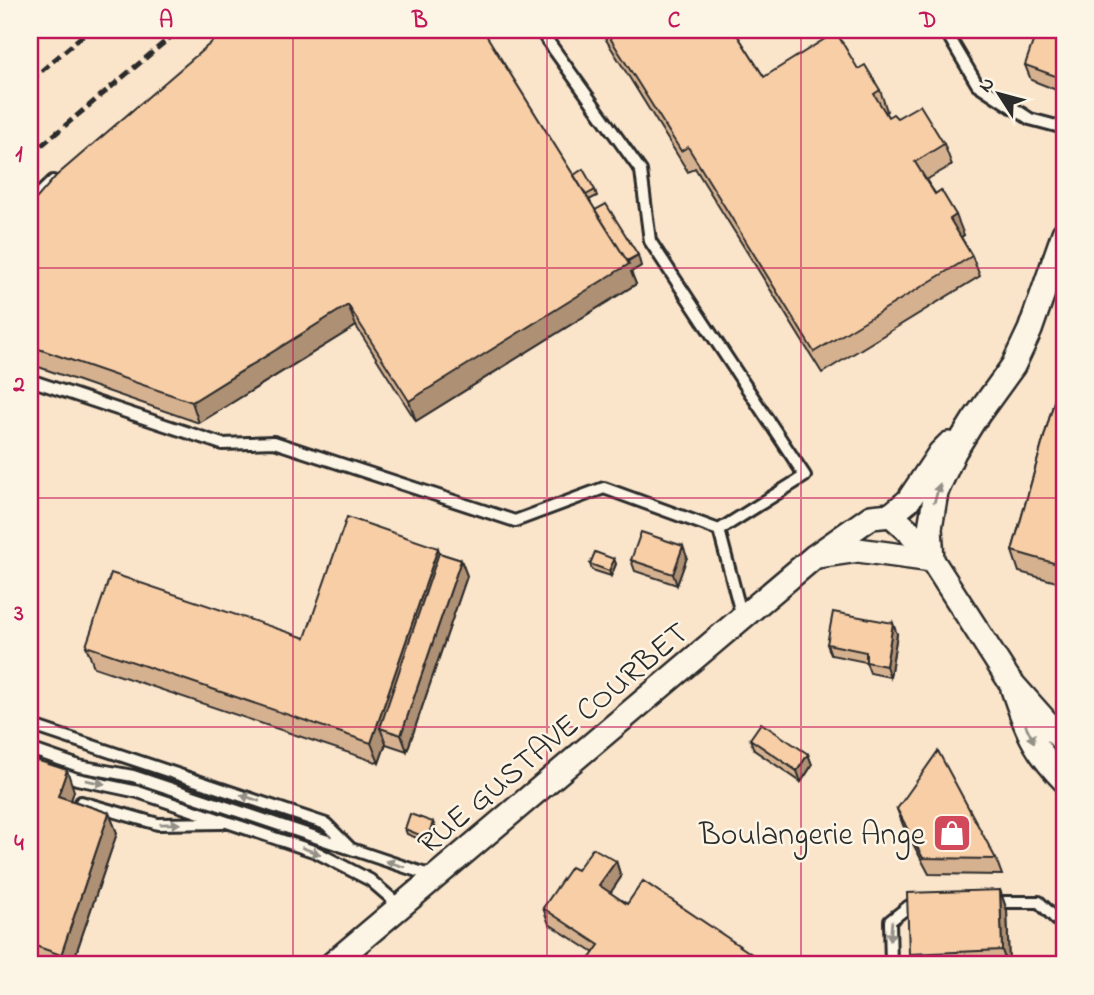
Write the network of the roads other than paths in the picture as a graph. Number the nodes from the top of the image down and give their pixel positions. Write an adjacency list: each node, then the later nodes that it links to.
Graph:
1 (540, 30): 11 (lane)
2 (945, 30): 3 (lane)
3 (1064, 128)
4 (58, 177): 5 (lane)
5 (30, 203)
6 (1064, 233): 8 (street)
7 (30, 380): 11 (lane)
8 (974, 420): 9 (street); 14 (street, one-way to 8)
9 (900, 508): 10 (street, RUE GUSTAVE COURBET); 14 (street)
10 (853, 528): 12 (street); 13 (street, RUE GUSTAVE COURBET)
11 (719, 530): 15 (lane)
12 (858, 550): 13 (street); 14 (street)
13 (814, 557): 15 (street, RUE GUSTAVE COURBET)
14 (932, 560): 16 (street)
15 (742, 617): 25 (street, RUE GUSTAVE COURBET)
16 (1009, 680): 18 (street); 21 (street, one-way to 21)
17 (30, 725): 24 (lane, one-way to 17)
18 (1064, 742)
19 (30, 748): 24 (lane)
20 (30, 762): 23 (lane, one-way to 23)
21 (1064, 780)
22 (81, 802): 23 (lane, one-way to 23)
23 (230, 823): 28 (lane, one-way to 28)
24 (352, 850): 25 (lane, one-way to 24)
25 (438, 874): 28 (street, RUE GUSTAVE COURBET)
26 (985, 902): 29 (lane)
27 (934, 905): 31 (lane, one-way to 31)
28 (400, 906): 30 (street, RUE GUSTAVE COURBET)
29 (1058, 921)
30 (331, 965)
31 (891, 965)

